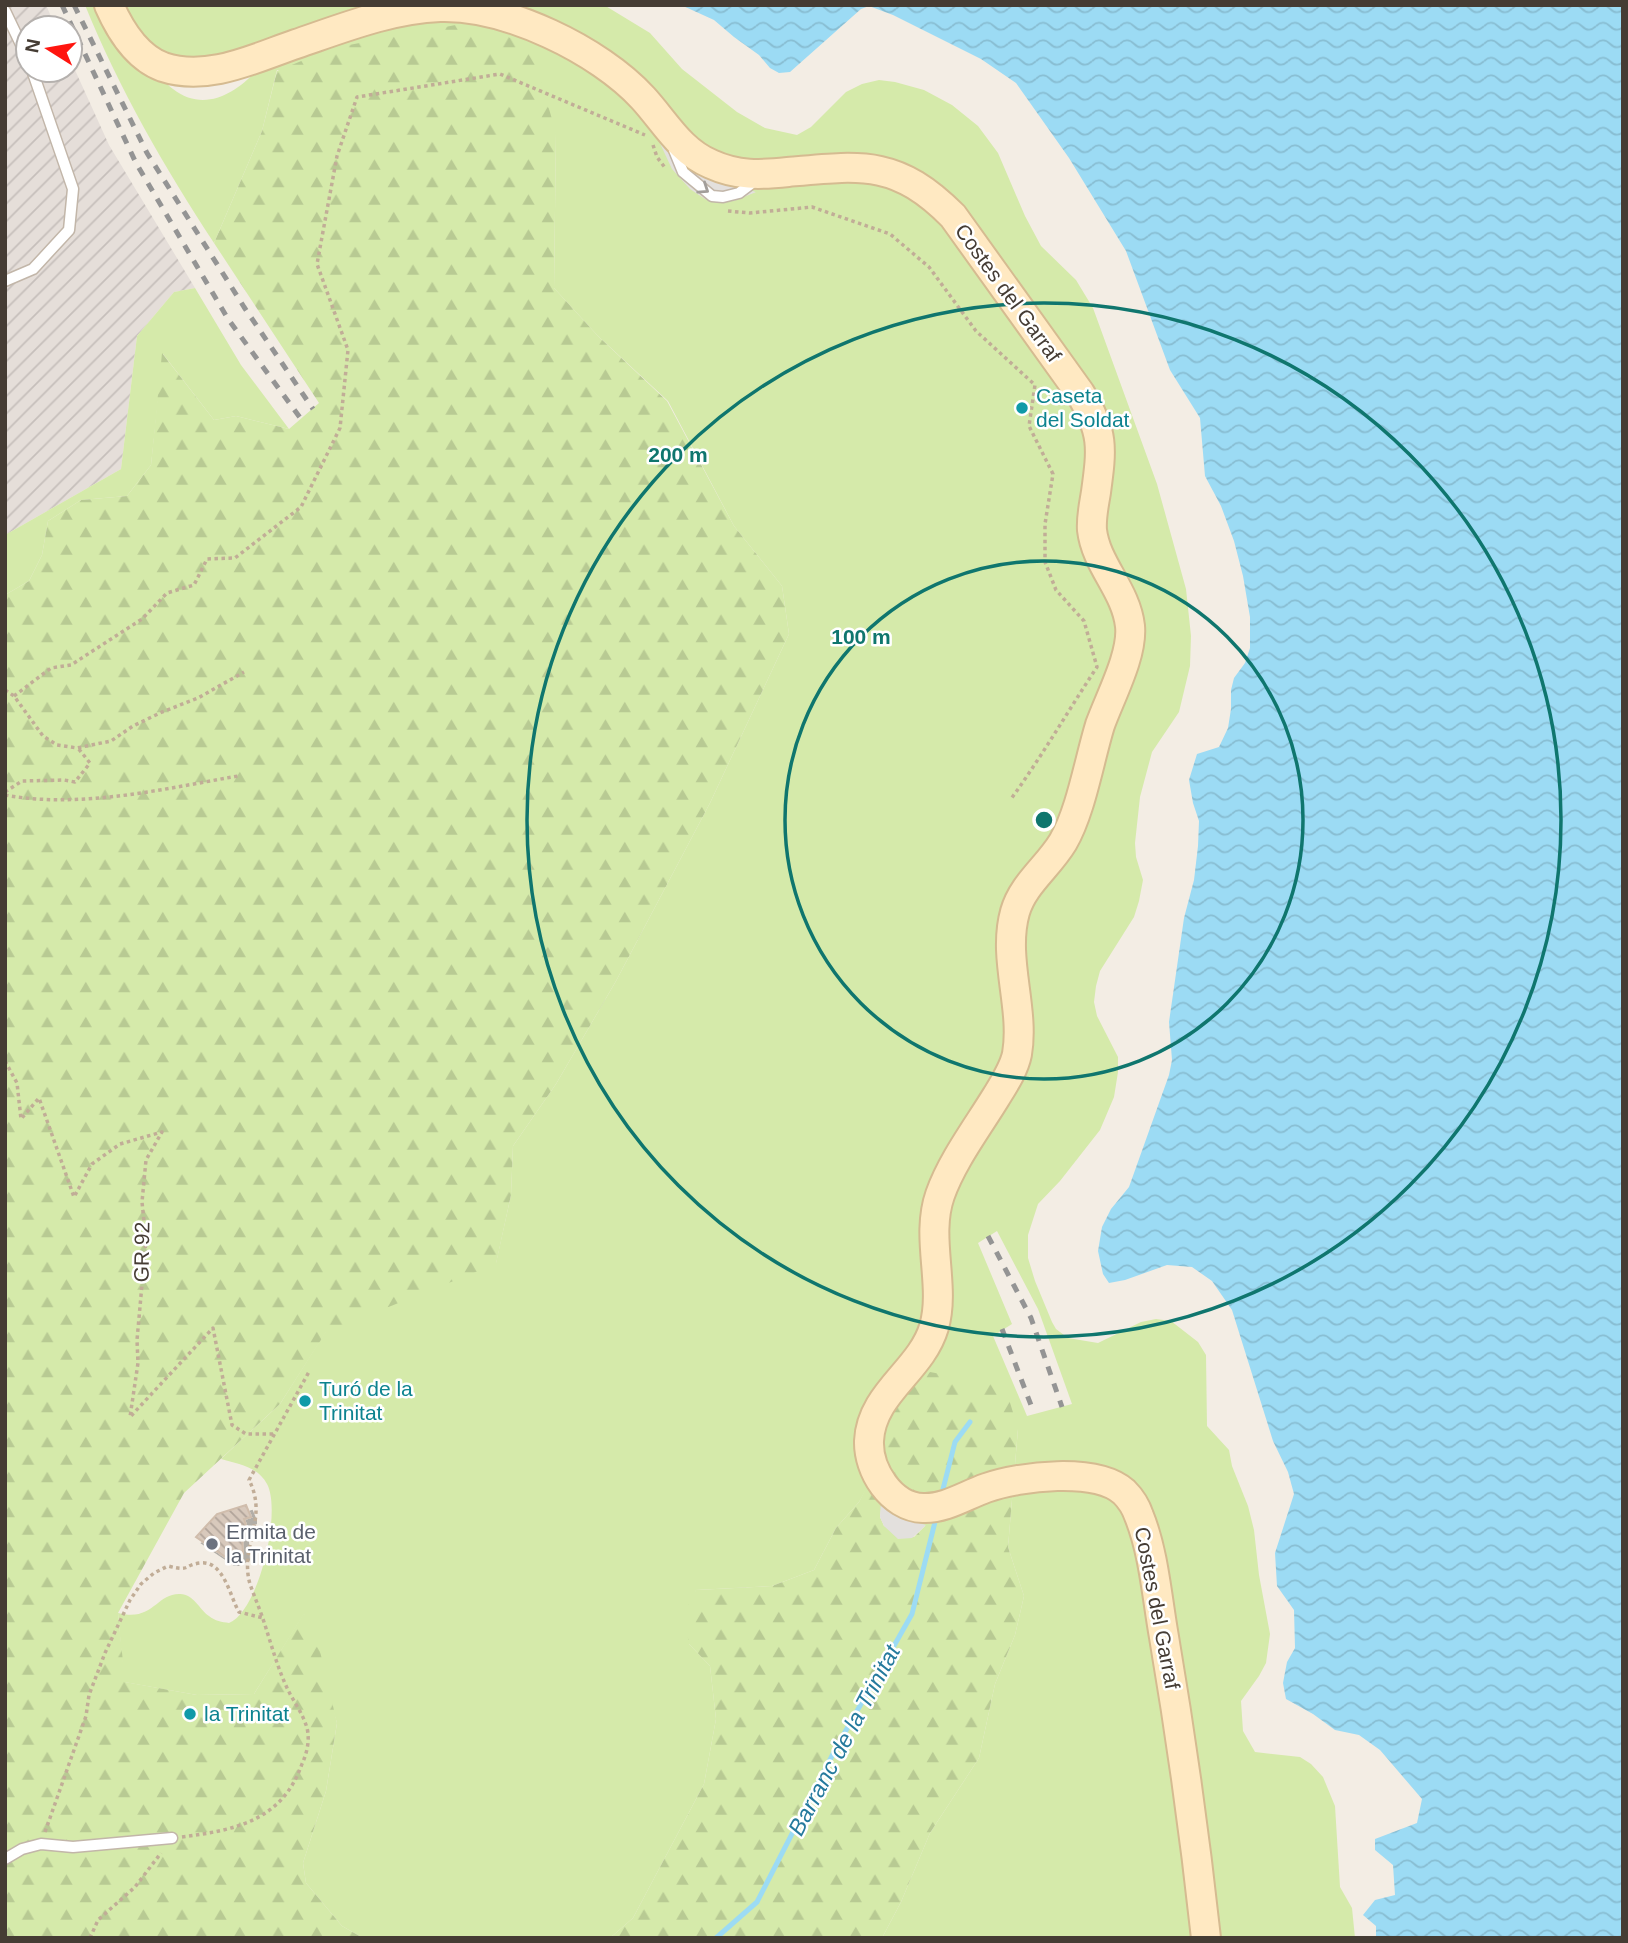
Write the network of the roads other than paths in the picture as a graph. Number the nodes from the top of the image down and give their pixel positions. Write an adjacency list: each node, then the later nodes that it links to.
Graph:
1 (109, 5): 8 (main road, Costes del Garraf)
2 (5, 11): 3 (lane)
3 (14, 30)
4 (37, 84): 5 (lane)
5 (5, 281)
6 (173, 1838): 7 (lane)
7 (5, 1859)
8 (1206, 1938)

